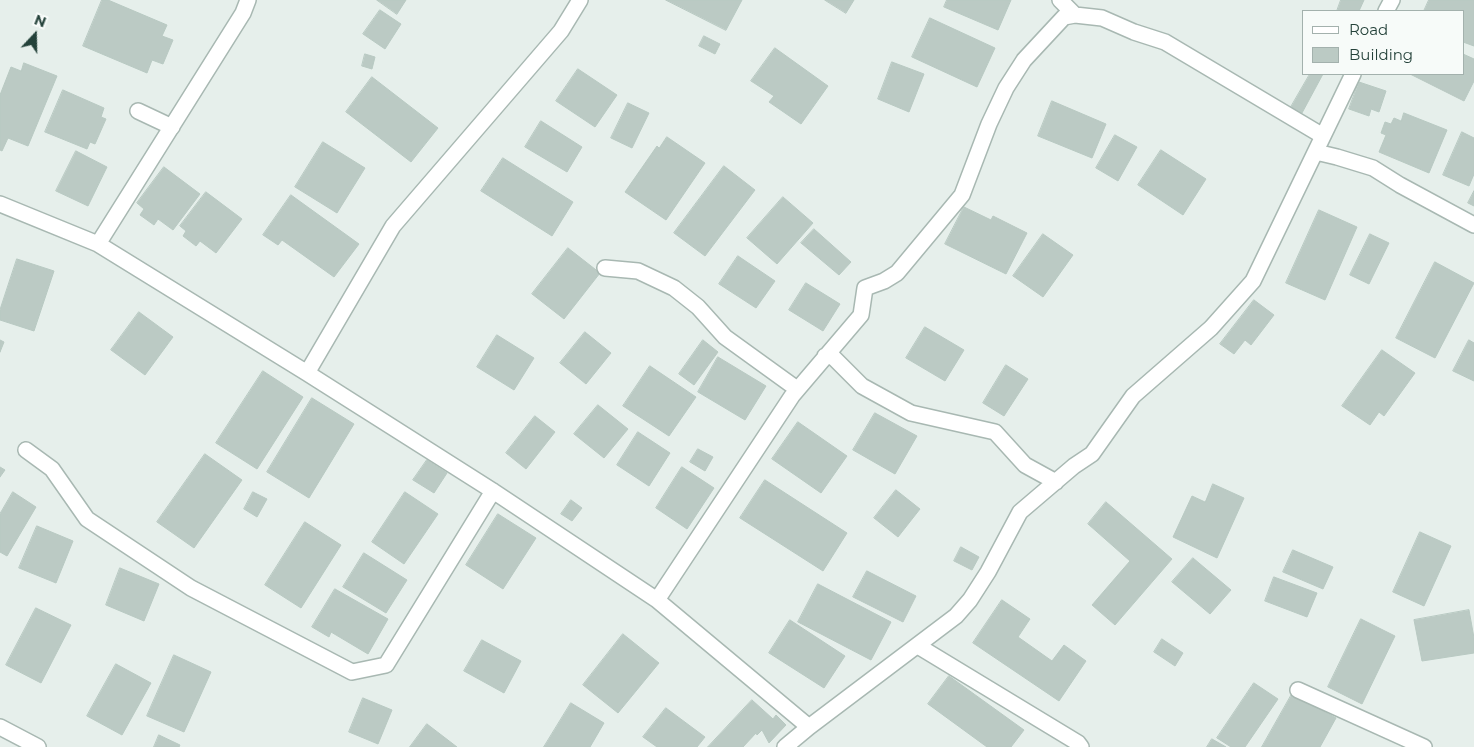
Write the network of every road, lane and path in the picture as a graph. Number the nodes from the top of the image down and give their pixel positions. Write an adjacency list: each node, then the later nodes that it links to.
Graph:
1 (248, 0): 7 (street)
2 (580, 0): 15 (street)
3 (1060, 0): 4 (street)
4 (1075, 15): 8 (street); 14 (street)
5 (1353, 75): 8 (street)
6 (138, 111): 7 (street)
7 (172, 127): 12 (street)
8 (1323, 136): 9 (street)
9 (1316, 152): 11 (street); 18 (street)
10 (0, 204): 12 (street)
11 (1474, 225)
12 (98, 244): 15 (street)
13 (605, 268): 16 (street)
14 (825, 356): 16 (street); 18 (street)
15 (307, 373): 19 (street)
16 (797, 389): 20 (street)
17 (26, 450): 19 (street)
18 (1056, 482): 21 (street)
19 (493, 491): 20 (street)
20 (657, 600): 24 (street)
21 (918, 646): 24 (street); 27 (street)
22 (1298, 690): 28 (street)
23 (0, 727): 25 (street)
24 (809, 727): 26 (street)
25 (38, 747)
26 (785, 747)
27 (1081, 747)
28 (1424, 747)

